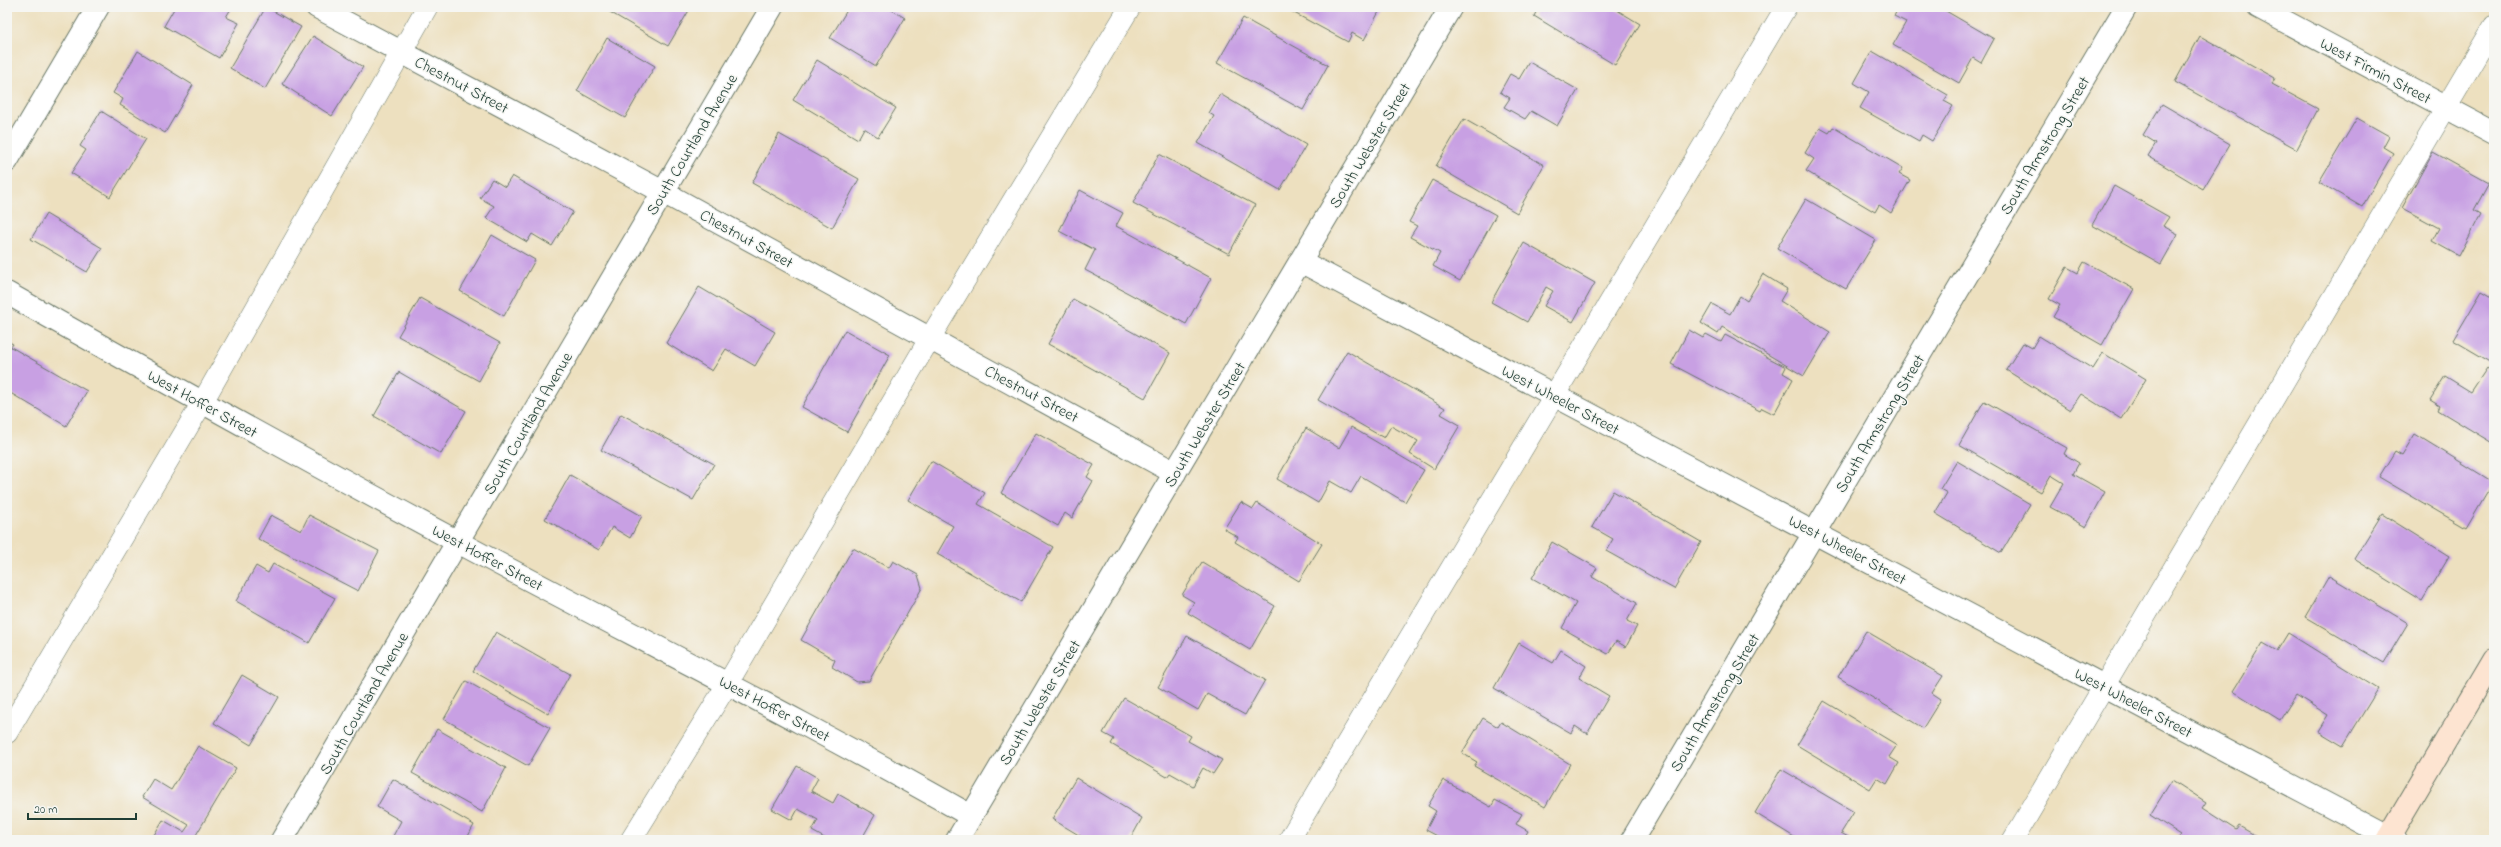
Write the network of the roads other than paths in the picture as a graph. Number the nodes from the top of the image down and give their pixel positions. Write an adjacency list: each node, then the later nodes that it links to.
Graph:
1 (98, 7): 14 (street)
2 (317, 7): 11 (street, Chestnut Street)
3 (427, 7): 11 (lane)
4 (772, 7): 15 (street, South Courtland Avenue)
5 (1130, 7): 18 (lane)
6 (1451, 7): 16 (street, South Webster Street)
7 (1786, 7): 19 (lane)
8 (2126, 7): 22 (street, South Armstrong Street)
9 (2258, 7): 12 (street, West Firmin Street)
10 (2494, 26): 12 (lane)
11 (401, 51): 15 (street, Chestnut Street); 20 (lane)
12 (2446, 107): 13 (street, West Firmin Street); 26 (lane)
13 (2494, 133)
14 (7, 161)
15 (663, 192): 18 (street, Chestnut Street); 23 (street, South Courtland Avenue)
16 (1300, 260): 19 (street, West Wheeler Street); 21 (street, South Webster Street)
17 (7, 293): 20 (street, West Hoffer Street)
18 (930, 338): 21 (street, Chestnut Street); 25 (lane)
19 (1553, 396): 22 (street, West Wheeler Street); 33 (lane)
20 (202, 403): 23 (street, West Hoffer Street); 27 (lane)
21 (1175, 473): 28 (street, South Webster Street)
22 (1814, 531): 26 (street, West Wheeler Street); 34 (street, South Armstrong Street)
23 (457, 541): 25 (street, West Hoffer Street); 30 (street, South Courtland Avenue)
24 (2494, 660): 29 (main road)
25 (728, 683): 28 (street, West Hoffer Street); 31 (lane)
26 (2106, 687): 29 (street, West Wheeler Street); 35 (lane)
27 (7, 733)
28 (971, 816): 32 (street, South Webster Street)
29 (2390, 839)
30 (282, 840)
31 (631, 840)
32 (957, 840)
33 (1289, 840)
34 (1632, 840)
35 (2013, 840)

